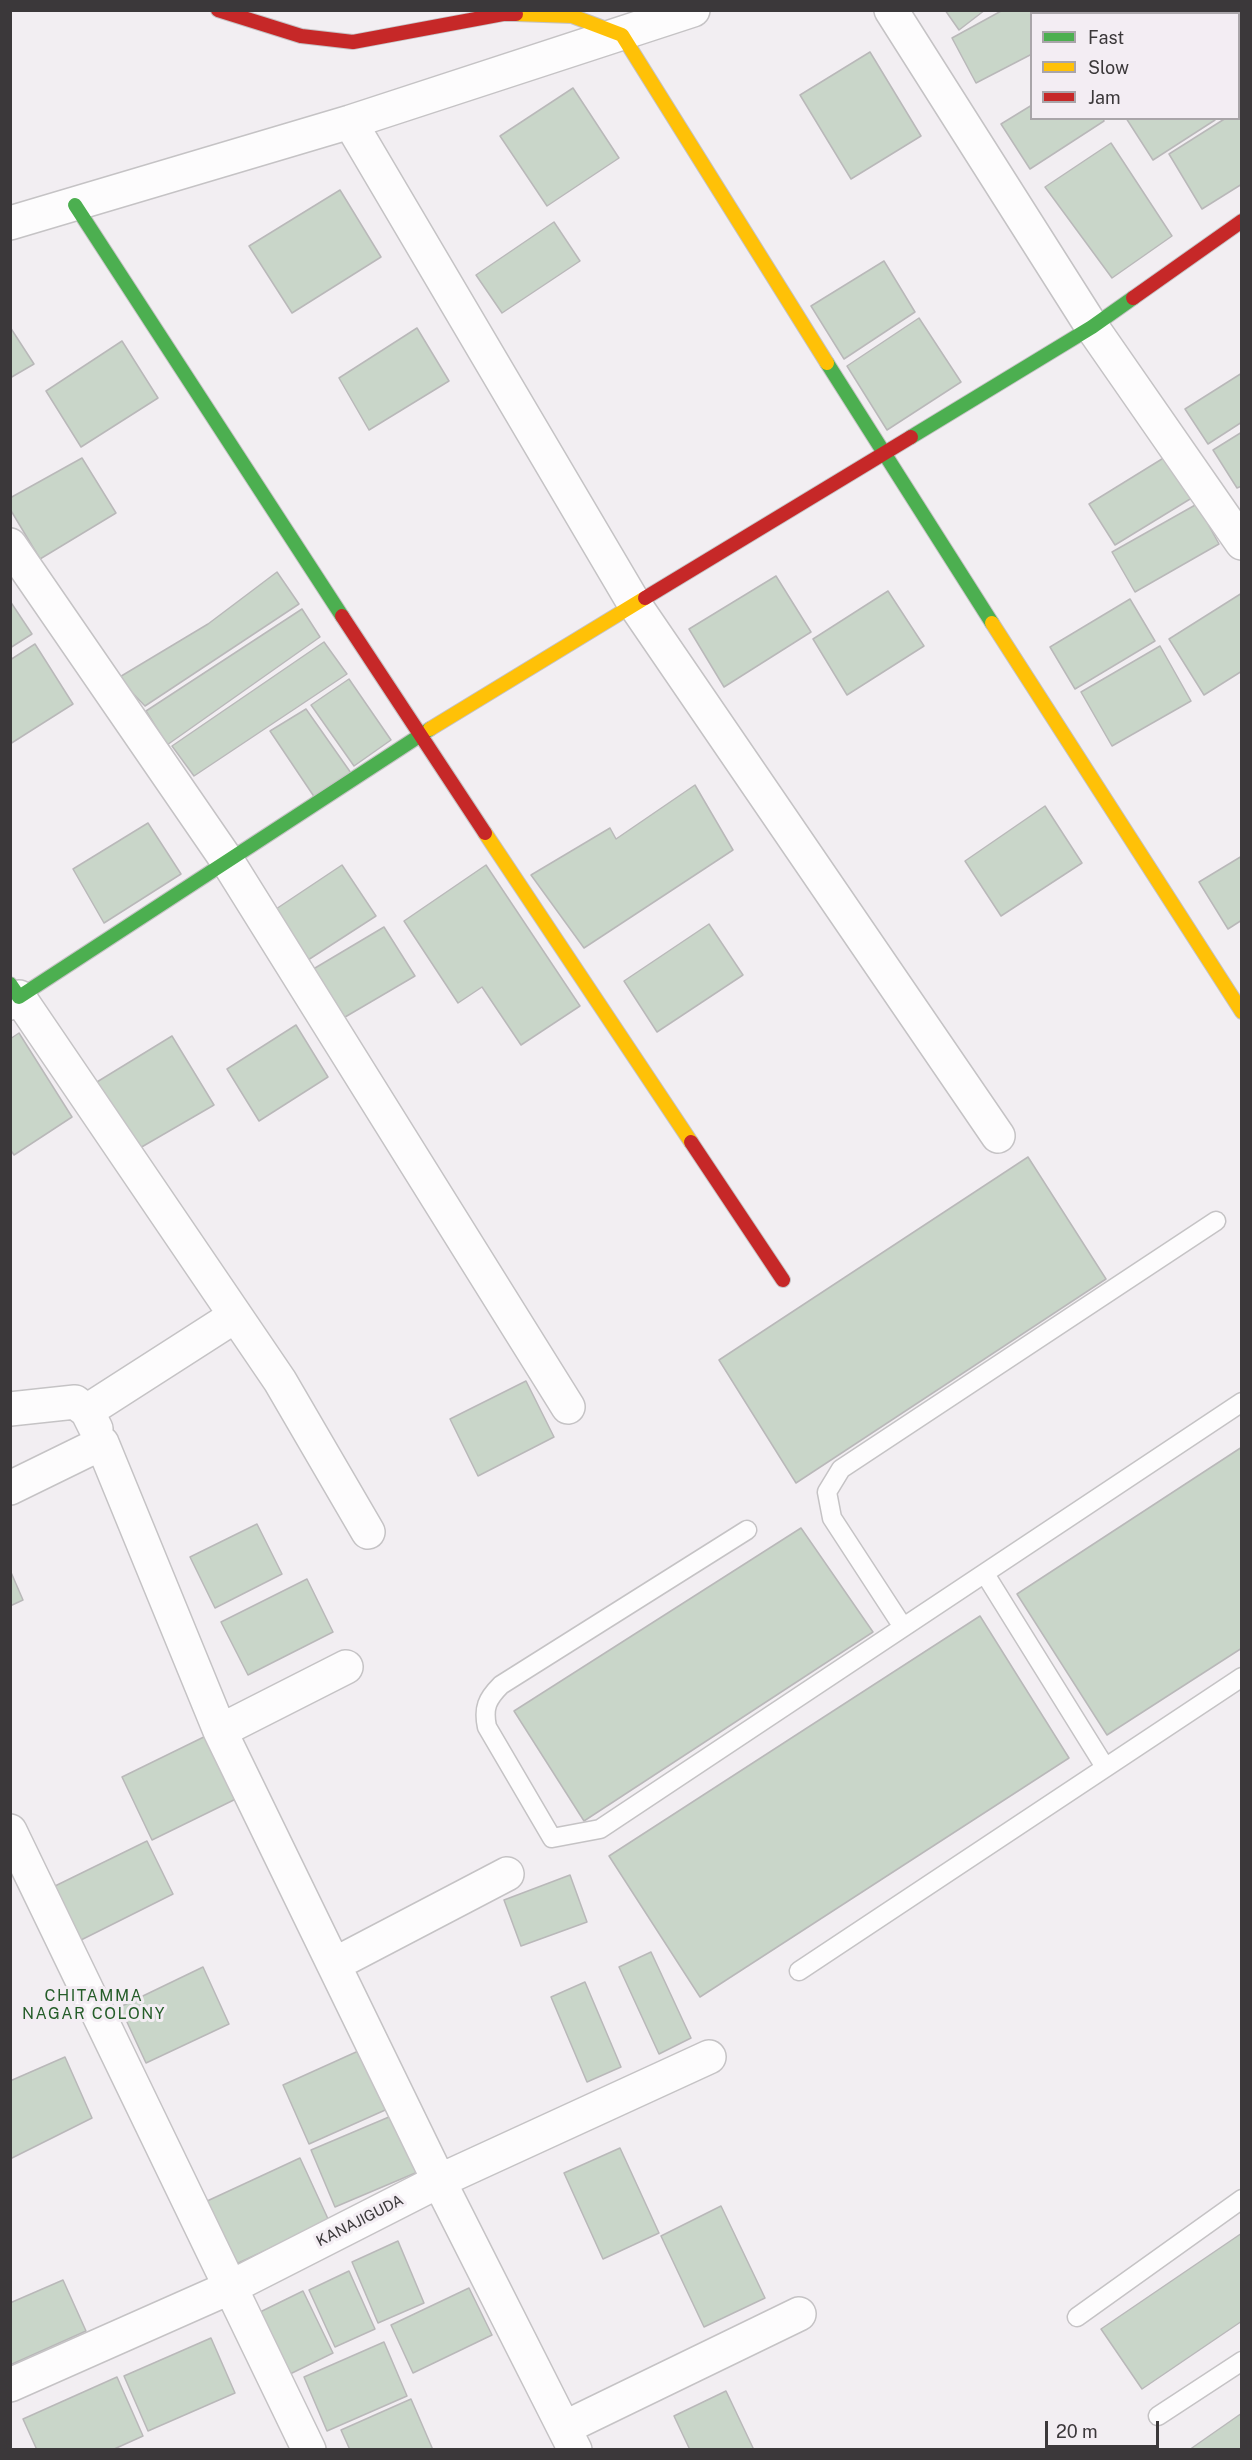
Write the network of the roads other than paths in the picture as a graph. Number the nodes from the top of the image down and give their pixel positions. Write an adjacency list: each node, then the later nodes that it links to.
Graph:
1 (218, 10): 4 (street)
2 (693, 10): 5 (street)
3 (891, 10): 10 (street)
4 (571, 13): 5 (street)
5 (621, 35): 6 (street); 11 (street)
6 (350, 122): 7 (street); 14 (street)
7 (75, 205): 9 (street); 15 (street)
8 (1242, 221): 10 (street)
9 (10, 223)
10 (1092, 327): 11 (street); 12 (street)
11 (882, 452): 14 (street); 18 (street)
12 (1242, 543)
13 (10, 545): 16 (street)
14 (635, 605): 15 (street); 19 (street)
15 (420, 735): 16 (street); 21 (street)
16 (228, 862): 17 (street); 24 (street)
17 (13, 995): 22 (street)
18 (1242, 1012)
19 (998, 1136)
20 (1216, 1221): 32 (lane)
21 (783, 1280)
22 (235, 1316): 26 (street); 30 (street)
23 (1242, 1402): 31 (lane)
24 (567, 1407)
25 (10, 1408): 26 (street)
26 (87, 1411): 27 (street)
27 (102, 1443): 28 (street); 35 (street)
28 (10, 1488)
29 (747, 1530): 32 (lane)
30 (368, 1532)
31 (985, 1574): 32 (lane); 36 (lane)
32 (903, 1627)
33 (346, 1667): 35 (street)
34 (1242, 1677): 36 (lane)
35 (220, 1731): 39 (street)
36 (1105, 1767): 40 (lane)
37 (10, 1831): 44 (street)
38 (507, 1874): 39 (street)
39 (334, 1964): 42 (street)
40 (799, 1971)
41 (709, 2057): 42 (street, KANAJIGUDA)
42 (439, 2181): 44 (street, KANAJIGUDA); 50 (street)
43 (1242, 2199): 46 (lane)
44 (231, 2287): 48 (street, KANAJIGUDA); 51 (street)
45 (799, 2314): 50 (street)
46 (1077, 2317)
47 (1242, 2361): 49 (lane)
48 (10, 2385)
49 (1158, 2416)
50 (569, 2439)
51 (309, 2450)

